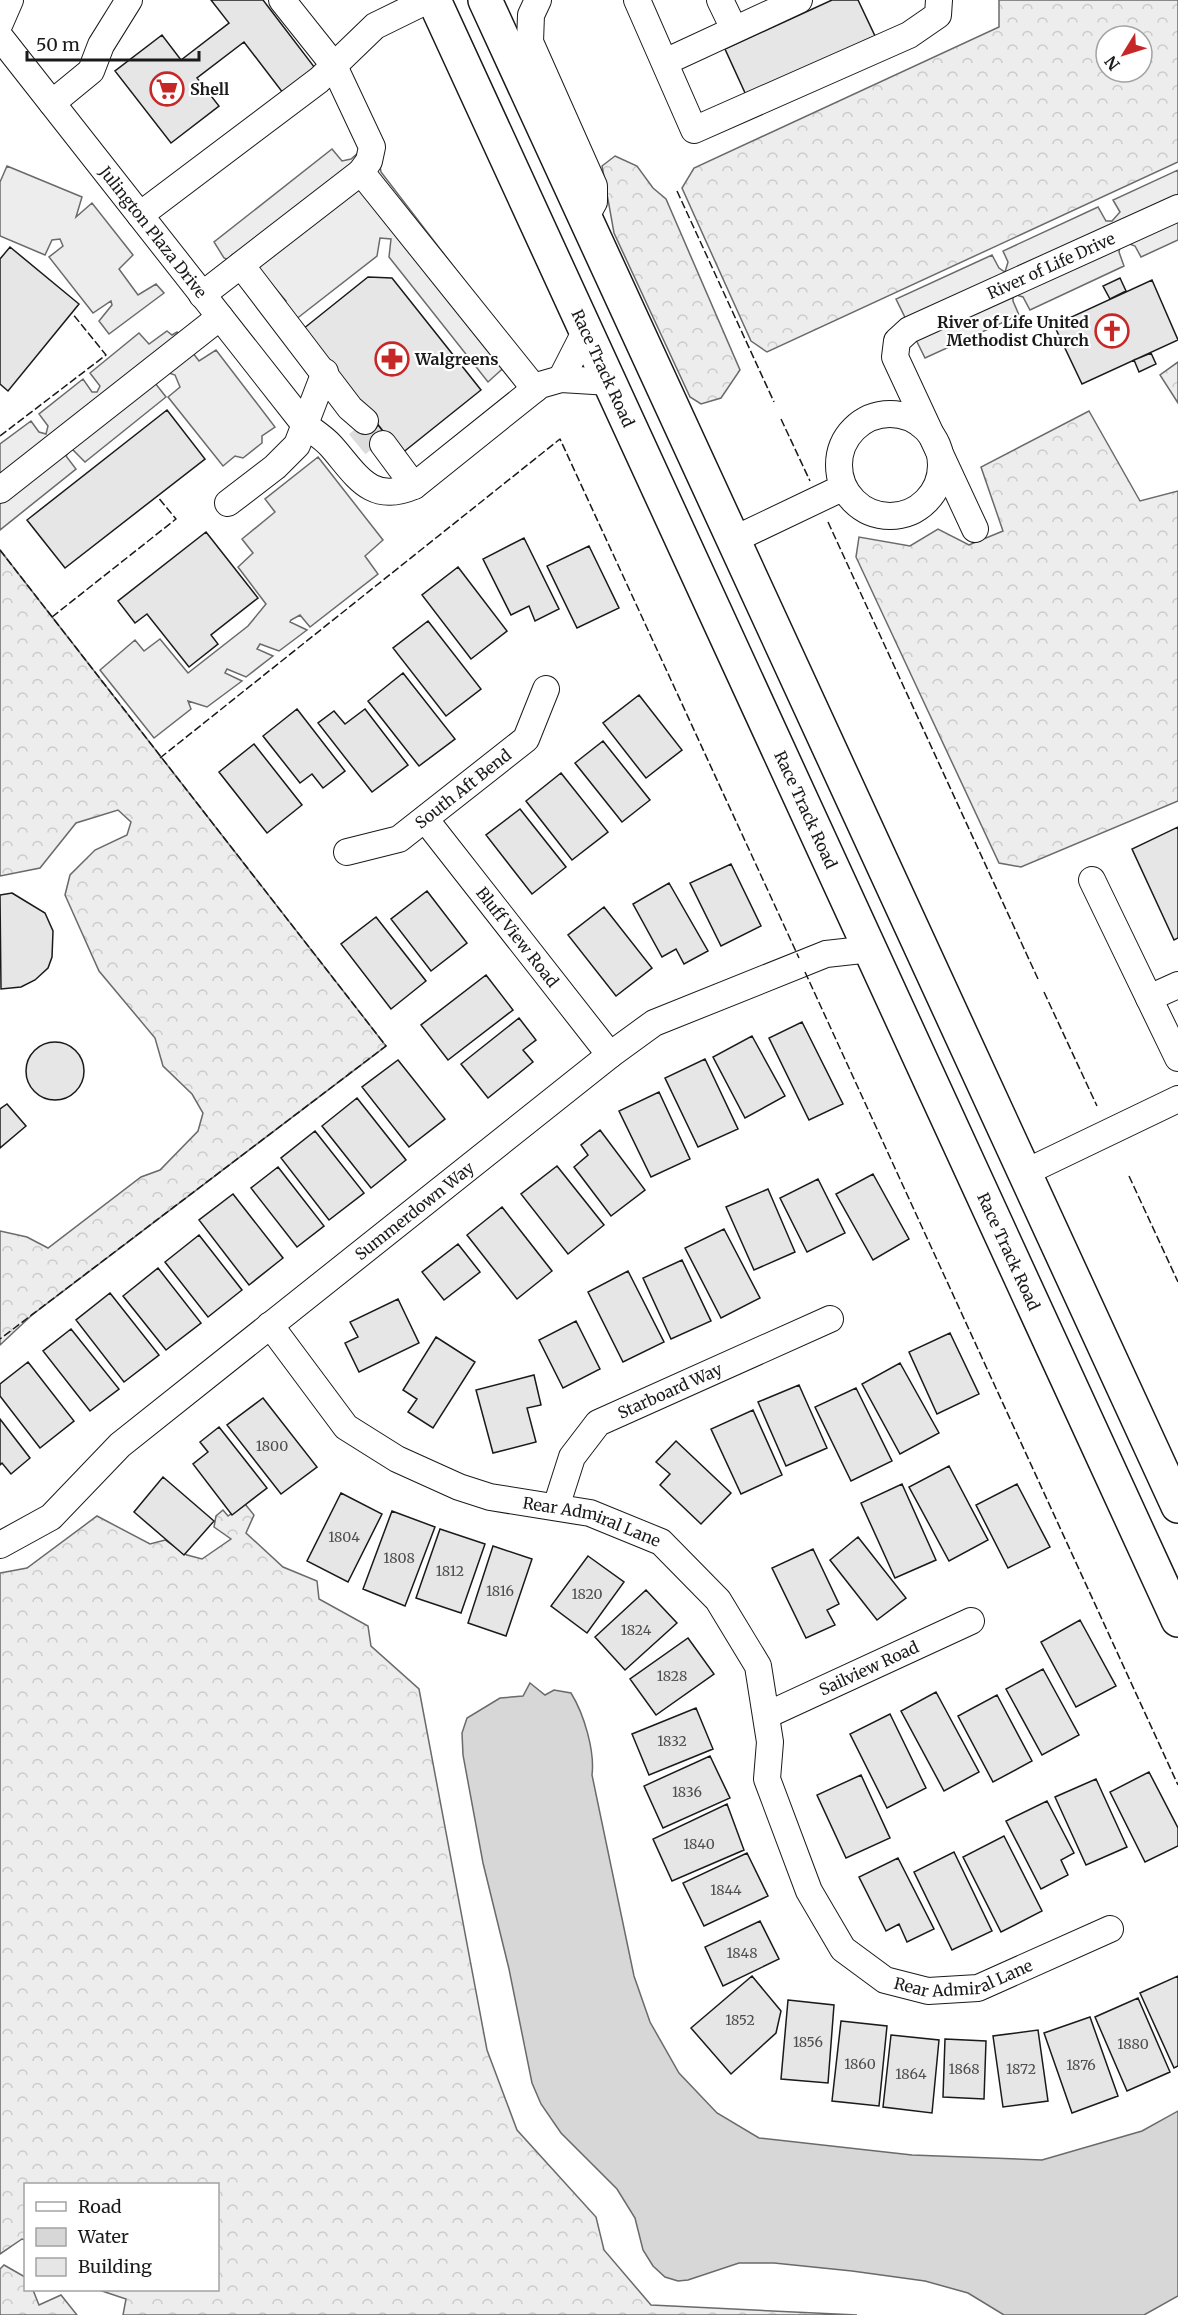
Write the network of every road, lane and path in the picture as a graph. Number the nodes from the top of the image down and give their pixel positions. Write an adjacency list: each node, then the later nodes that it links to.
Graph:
1 (10, 0): 12 (street)
2 (129, 0): 17 (street)
3 (282, 0): 16 (street)
4 (428, 0): 16 (street)
5 (435, 0): 25 (main road, Race Track Road)
6 (485, 0): 21 (main road)
7 (538, 0): 21 (street)
8 (637, 0): 15 (street)
9 (720, 0): 13 (street)
10 (799, 0): 13 (street)
11 (939, 0): 15 (street)
12 (0, 23)
13 (734, 29): 15 (street)
14 (0, 37): 17 (street, Julington Plaza Drive)
15 (665, 62)
16 (333, 64): 18 (street); 20 (street)
17 (52, 103): 20 (street, Julington Plaza Drive)
18 (361, 172): 22 (street); 29 (street)
19 (1178, 208): 32 (street, River of Life Drive)
20 (140, 215): 23 (street, Julington Plaza Drive)
21 (585, 218): 39 (main road)
22 (241, 265): 23 (street); 26 (street)
23 (202, 295): 24 (street, Julington Plaza Drive)
24 (220, 317): 31 (street, Julington Plaza Drive); 36 (street)
25 (586, 330): 27 (street); 28 (main road, Race Track Road)
26 (325, 372): 30 (street); 31 (street)
27 (561, 379): 28 (street); 29 (street)
28 (610, 382): 40 (main road, Race Track Road)
29 (535, 389): 34 (street)
30 (358, 418)
31 (305, 425): 34 (street, Julington Plaza Drive); 37 (street)
32 (936, 444): 35 (street, River of Life Drive); 35 (street, River of Life Drive); 38 (street, River of Life Drive)
33 (384, 451): 34 (street)
34 (414, 486)
35 (842, 488): 39 (street)
36 (0, 490)
37 (228, 503)
38 (975, 529)
39 (733, 540): 40 (main road); 51 (main road)
40 (691, 560): 45 (main road, Race Track Road)
41 (546, 689): 42 (street, South Aft Bend)
42 (425, 819): 43 (street, South Aft Bend); 48 (street, Bluff View Road)
43 (347, 852)
44 (1092, 880): 47 (street)
45 (871, 949): 48 (street, Summerdown Way); 56 (main road, Race Track Road)
46 (1178, 985): 47 (street)
47 (1149, 998): 49 (street)
48 (610, 1055): 53 (street, Summerdown Way)
49 (1178, 1058)
50 (1178, 1099): 51 (street)
51 (1024, 1173): 54 (main road)
52 (830, 1319): 55 (street, Starboard Way)
53 (270, 1325): 55 (street, Rear Admiral Lane); 57 (street, Summerdown Way)
54 (1176, 1496): 56 (main road)
55 (556, 1507): 60 (street, Rear Admiral Lane)
56 (1128, 1512): 58 (main road, Race Track Road)
57 (0, 1545)
58 (1178, 1620)
59 (971, 1621): 60 (street, Sailview Road)
60 (767, 1715): 61 (street, Rear Admiral Lane)
61 (1110, 1929)

